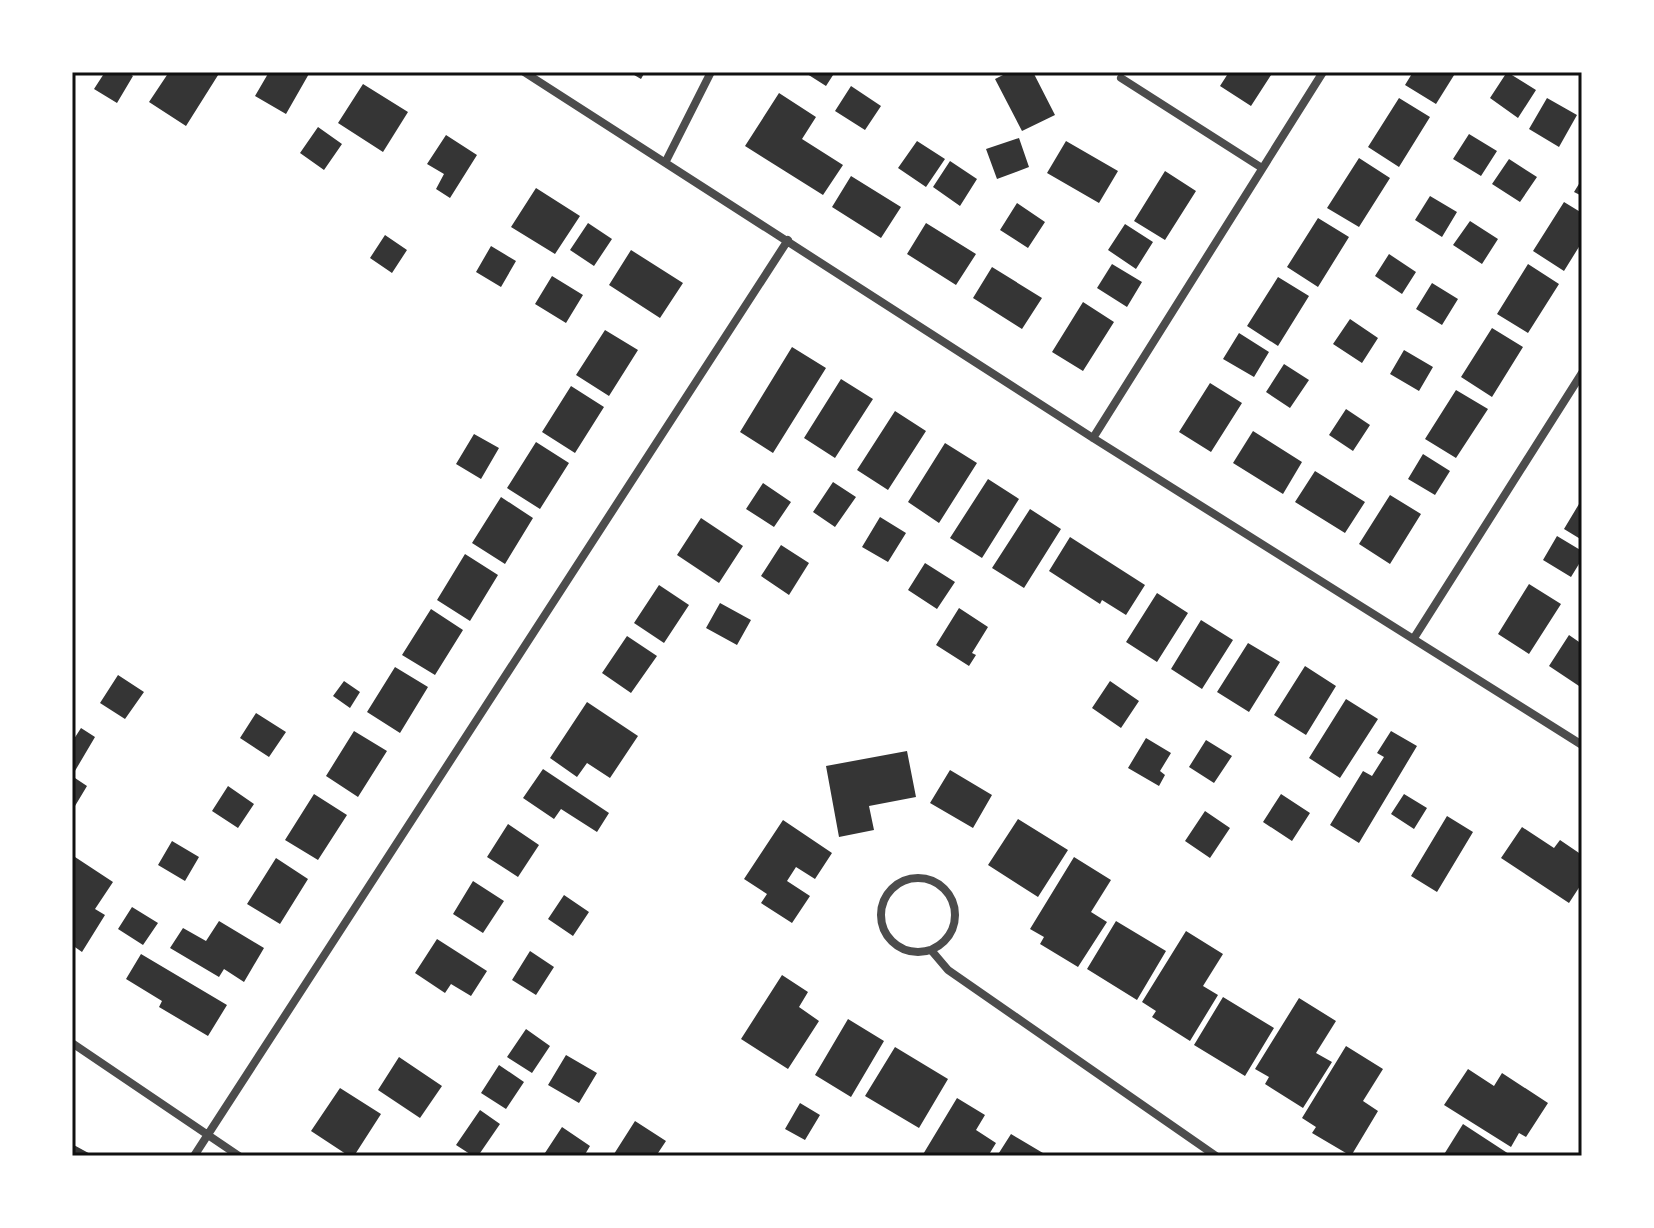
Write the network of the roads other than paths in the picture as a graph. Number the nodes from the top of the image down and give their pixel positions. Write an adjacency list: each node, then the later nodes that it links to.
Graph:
1 (524, 72): 5 (street)
2 (711, 72): 5 (street)
3 (1323, 72): 6 (street)
4 (1121, 78): 6 (street)
5 (666, 161): 7 (street)
6 (1262, 168): 9 (street)
7 (788, 240): 9 (street); 14 (street)
8 (1582, 373): 10 (street)
9 (1093, 438): 10 (street)
10 (1414, 638): 11 (street)
11 (1582, 745)
12 (931, 950): 12 (street); 17 (street)
13 (72, 1043): 14 (street)
14 (207, 1134): 15 (street); 16 (street)
15 (194, 1156)
16 (239, 1156)
17 (1216, 1156)

